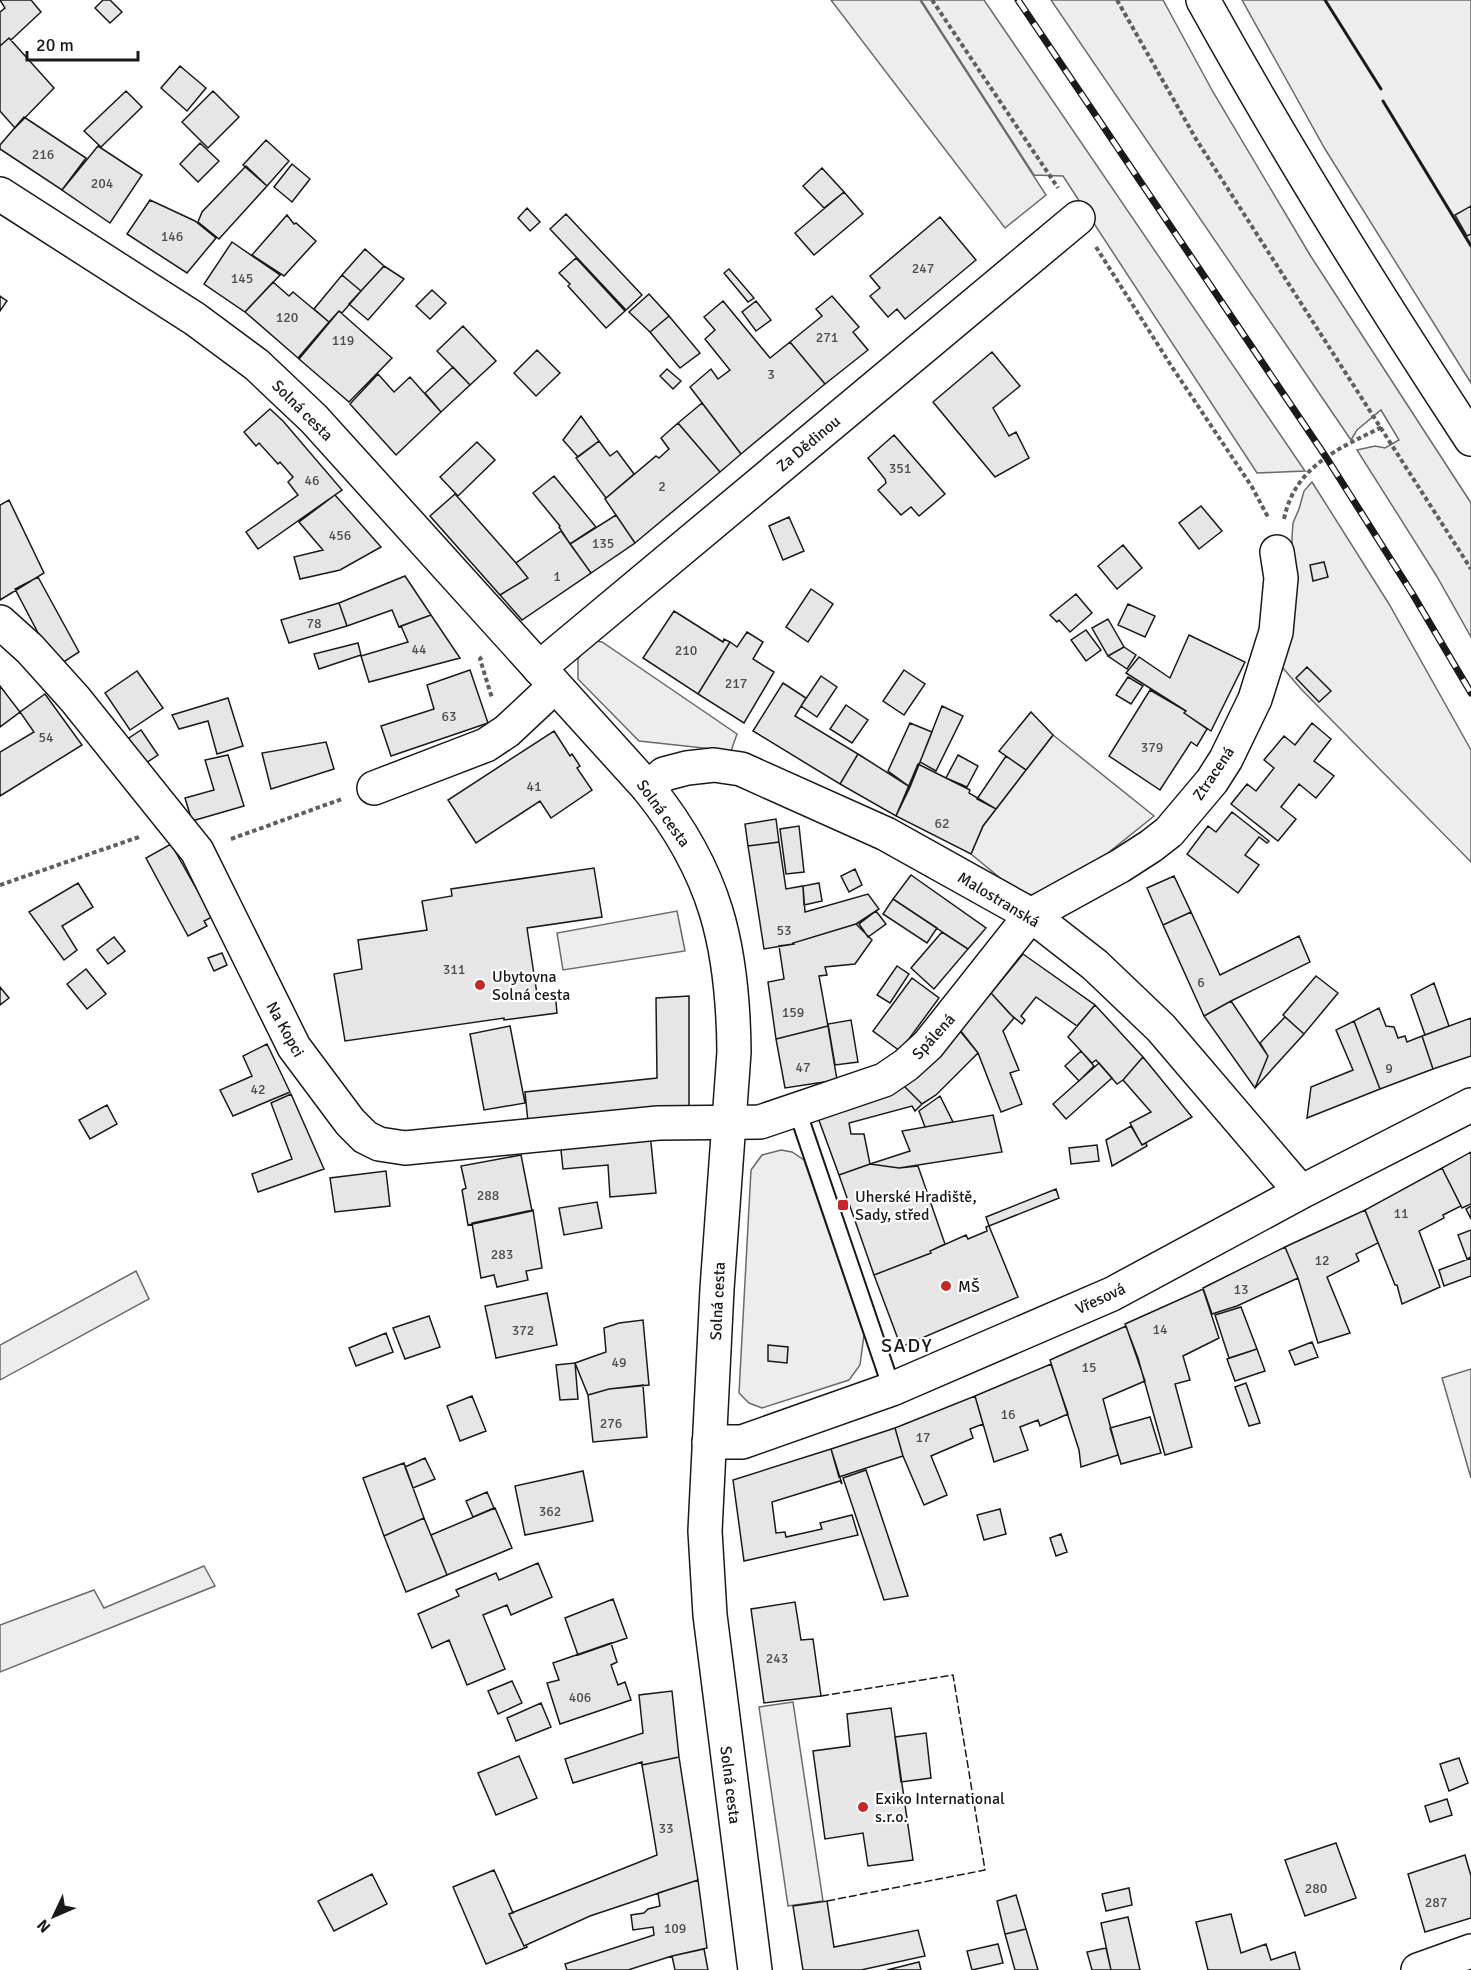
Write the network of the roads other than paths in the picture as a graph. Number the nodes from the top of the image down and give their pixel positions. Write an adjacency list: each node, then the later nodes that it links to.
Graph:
1 (1203, 0): 4 (street)
2 (0, 195): 7 (street, Solná cesta)
3 (1078, 218): 7 (street, Za Dědinou)
4 (1471, 439)
5 (1277, 552): 10 (street, Ztracená)
6 (0, 622): 13 (street, Na Kopci)
7 (547, 677): 8 (street); 9 (street, Solná cesta)
8 (374, 788)
9 (648, 788): 10 (street, Malostranská); 13 (street, Solná cesta)
10 (1031, 915): 12 (street, Spálená); 14 (street, Malostranská)
11 (1471, 1105): 14 (street, Vřesová)
12 (797, 1110): 13 (street, Spálená); 15 (lane)
13 (729, 1123): 16 (street, Solná cesta)
14 (1301, 1192): 15 (street, Vřesová)
15 (892, 1389): 16 (street, Vřesová)
16 (710, 1442): 18 (street, Solná cesta)
17 (1471, 1951): 19 (street)
18 (755, 1970)
19 (1418, 1970)

